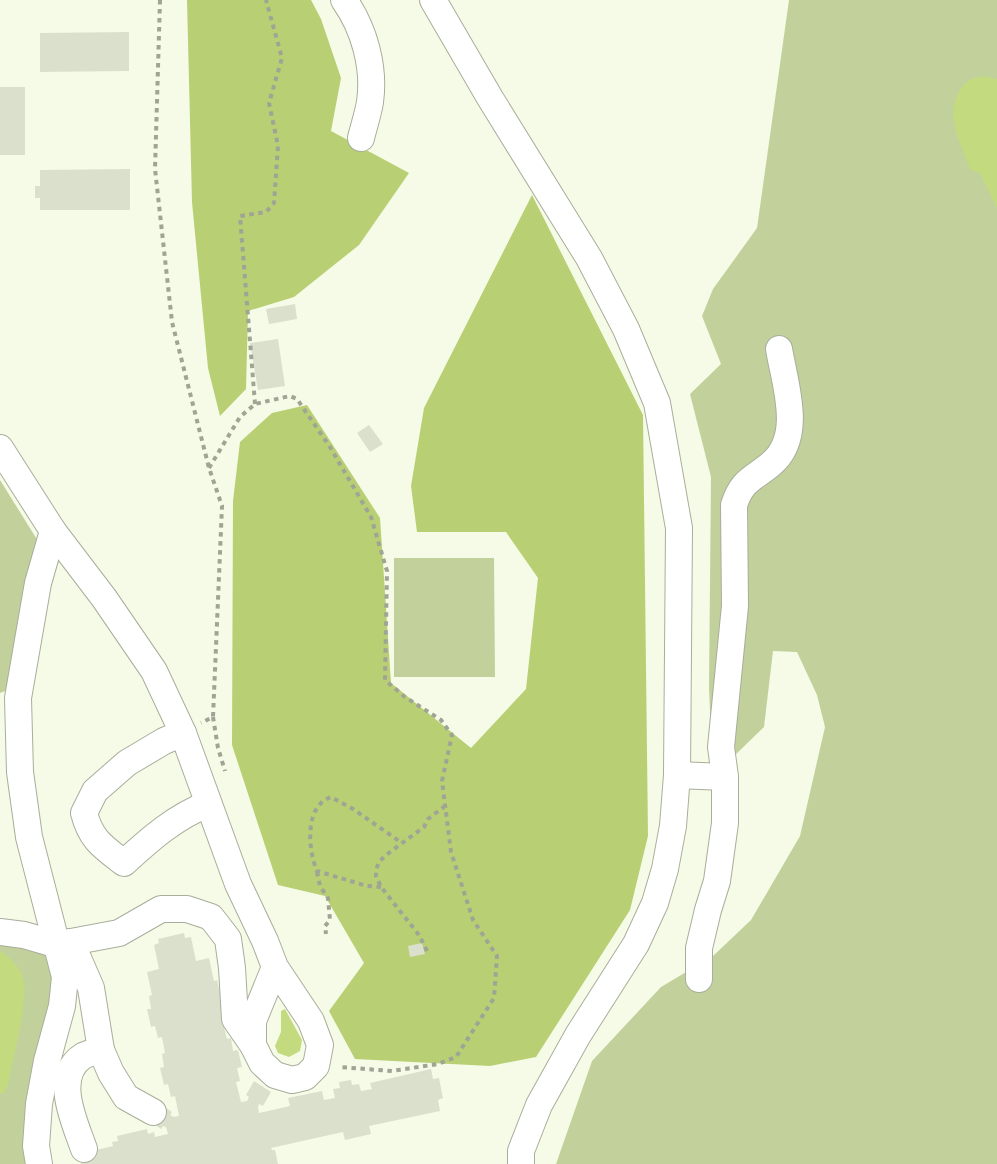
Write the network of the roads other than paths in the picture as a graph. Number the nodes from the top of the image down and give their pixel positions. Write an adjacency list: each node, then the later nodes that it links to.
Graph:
1 (344, 0): 3 (street)
2 (433, 0): 8 (street)
3 (361, 138)
4 (779, 348): 9 (street)
5 (0, 448): 6 (street)
6 (53, 531): 7 (street); 12 (street)
7 (183, 733): 10 (street); 10 (street)
8 (677, 775): 9 (street); 20 (street)
9 (725, 777): 14 (street)
10 (208, 804): 13 (street)
11 (0, 932): 12 (street)
12 (63, 943): 15 (street); 16 (street); 19 (street)
13 (275, 967): 15 (street); 15 (street)
14 (699, 979)
15 (252, 1045)
16 (101, 1050): 17 (street); 18 (street)
17 (153, 1112)
18 (84, 1149)
19 (39, 1164)
20 (521, 1164)

